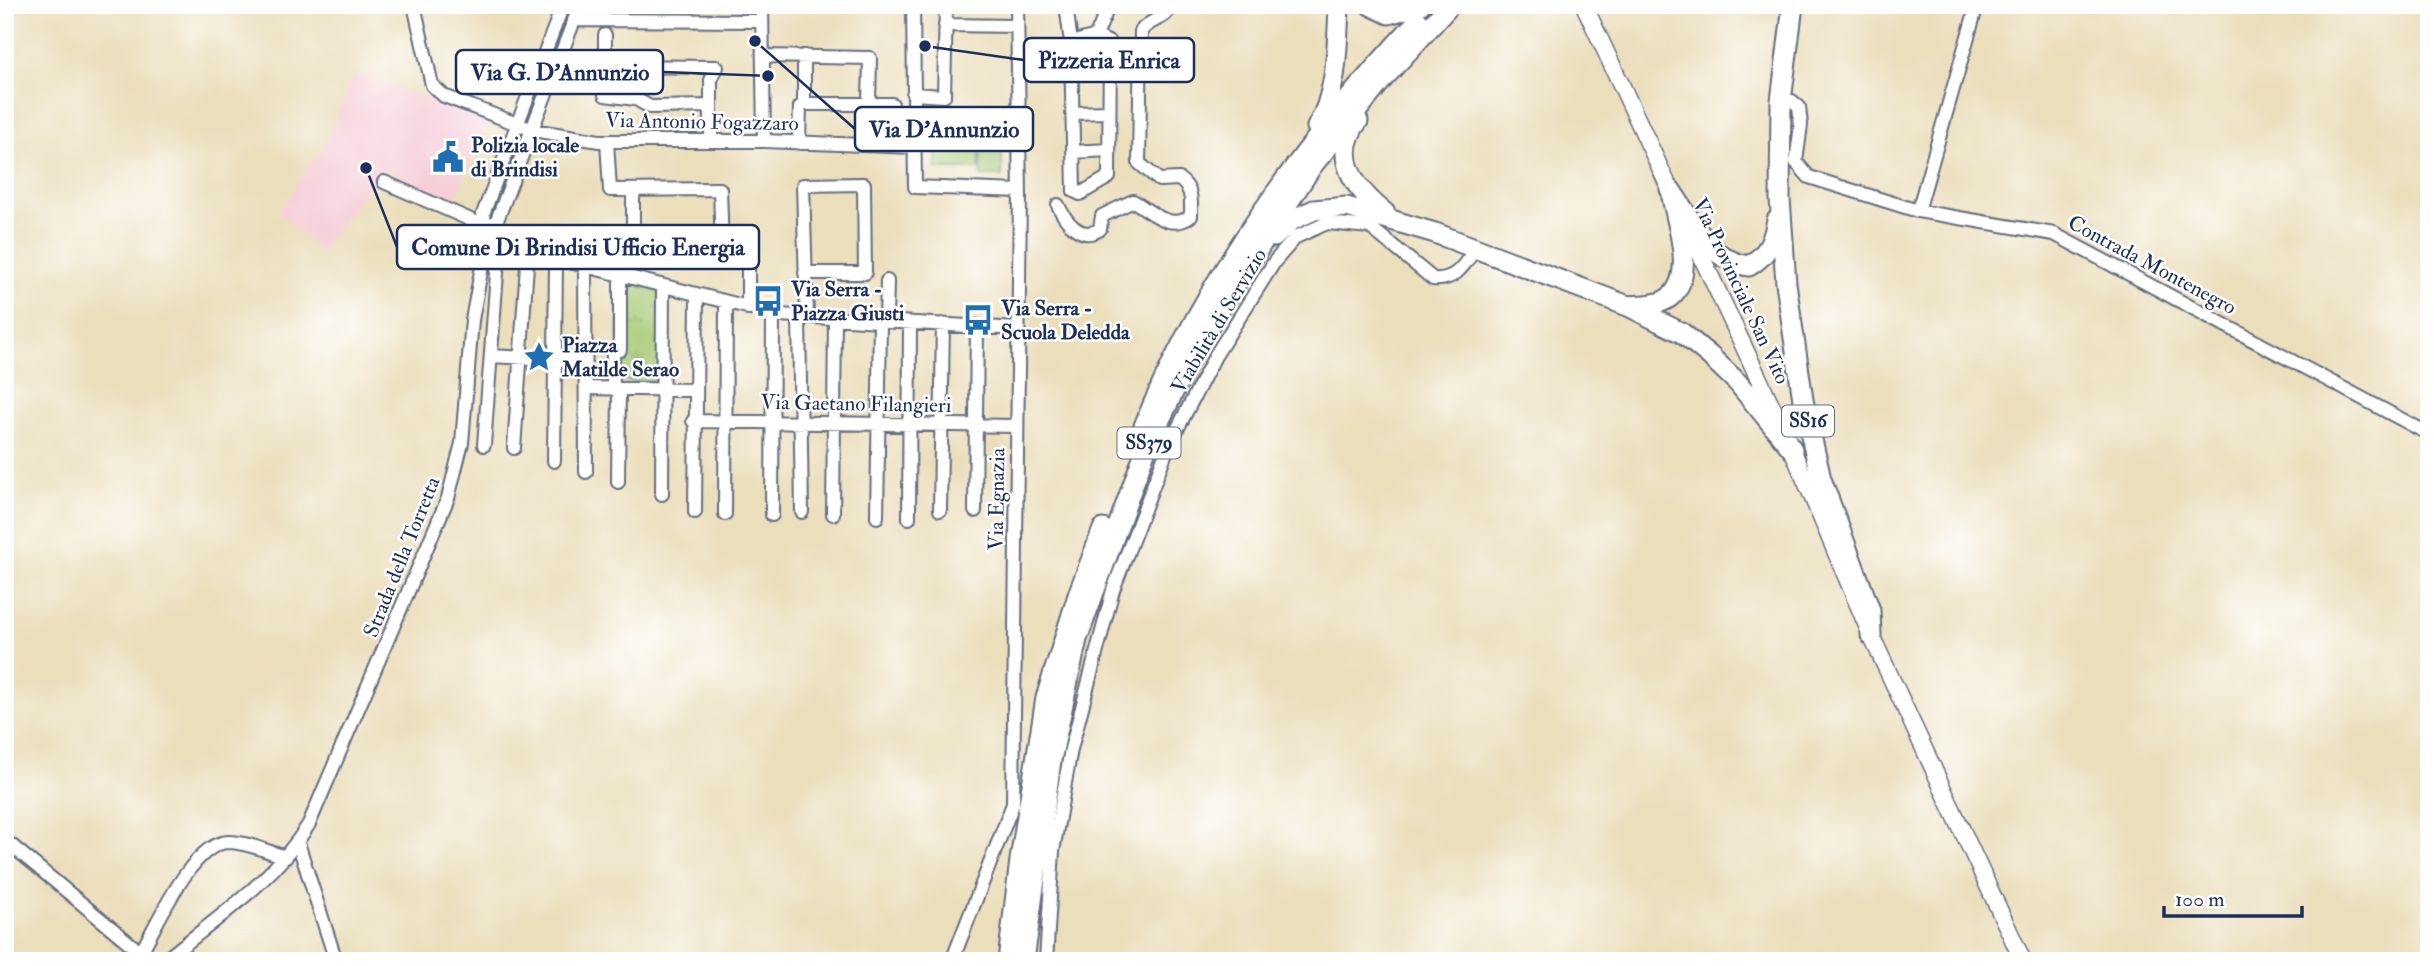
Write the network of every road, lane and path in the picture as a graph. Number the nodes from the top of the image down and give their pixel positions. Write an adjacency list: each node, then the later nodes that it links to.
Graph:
1 (415, 5): 40 (street, Via Antonio Fogazzaro)
2 (563, 5): 40 (street, Strada della Torretta)
3 (580, 5): 19 (street, Strada della Torretta)
4 (762, 5): 20 (street)
5 (913, 5): 33 (street)
6 (946, 5): 21 (street)
7 (1017, 5): 22 (street, Via Egnazia)
8 (1066, 5): 26 (street)
9 (1109, 5): 24 (street)
10 (1173, 5): 56 (street)
11 (1339, 5): 55 (highway)
12 (1370, 5): 13 (highway)
13 (1420, 5)
14 (1433, 5): 55 (highway, SS379)
15 (1450, 5): 25 (highway, SS379)
16 (1584, 5): 51 (main road, Via Provinciale San Vito)
17 (1793, 5): 34 (highway, SS16)
18 (1977, 5): 57 (street)
19 (575, 20): 20 (street); 41 (street, Strada della Torretta)
20 (762, 21): 27 (street)
21 (945, 25): 22 (street); 33 (street)
22 (1016, 26): 29 (street, Via Egnazia)
23 (605, 35): 30 (street)
24 (1096, 36): 26 (street); 32 (street)
25 (1418, 41): 58 (highway); 62 (highway, SS379)
26 (1071, 43): 31 (street)
27 (763, 56): 28 (street); 44 (street)
28 (804, 56): 35 (street); 36 (street)
29 (1017, 58): 31 (street); 53 (street, Via Egnazia)
30 (605, 66): 37 (street); 37 (street)
31 (1071, 71): 32 (street); 39 (street)
32 (1110, 71): 38 (street)
33 (913, 94): 47 (street)
34 (1781, 101): 54 (highway, SS16); 57 (street, Contrada Montenegro)
35 (869, 103): 36 (street); 46 (street)
36 (804, 104): 45 (street)
37 (711, 106): 43 (street)
38 (1109, 112): 39 (street); 48 (street)
39 (1072, 113): 49 (street)
40 (517, 124): 41 (street, Via Antonio Fogazzaro); 59 (street, Strada della Torretta)
41 (533, 130): 42 (street, Via Antonio Fogazzaro); 59 (street, Strada della Torretta)
42 (607, 141): 43 (street, Via Antonio Fogazzaro); 52 (street)
43 (711, 141): 44 (street, Via Antonio Fogazzaro)
44 (764, 141): 45 (street, Via Antonio Fogazzaro)
45 (799, 143): 46 (street, Via Antonio Fogazzaro)
46 (892, 146): 47 (street, Via Antonio Fogazzaro)
47 (913, 147): 53 (street)
48 (1109, 150): 49 (street); 49 (street)
49 (1073, 152)
50 (384, 182): 59 (street)
51 (1670, 189): 54 (highway); 73 (highway); 104 (main road, Via Provinciale San Vito)
52 (633, 191): 60 (street); 60 (street)
53 (1020, 191): 82 (street, Via Egnazia)
54 (1780, 198): 118 (highway, SS16)
55 (1273, 199): 126 (highway, SS379)
56 (1058, 205)
57 (1918, 211): 101 (street, Contrada Montenegro)
58 (1391, 218): 61 (highway); 62 (highway)
59 (489, 228): 63 (street); 83 (street, Strada della Torretta); 120 (street, Strada della Torretta)
60 (633, 242): 68 (street)
61 (1476, 248): 73 (highway); 128 (street, Viabilità di Servizio)
62 (1260, 249): 127 (highway, SS379)
63 (528, 251): 65 (street); 84 (street)
64 (748, 252): 74 (street)
65 (556, 259): 66 (street); 85 (street)
66 (585, 266): 68 (street); 86 (street)
67 (805, 273): 67 (street); 76 (street)
68 (623, 276): 70 (street); 88 (street)
69 (887, 281): 78 (street)
70 (663, 287): 71 (street); 89 (street)
71 (696, 296): 72 (street); 90 (street)
72 (726, 303): 74 (street); 92 (street)
73 (1628, 306): 104 (highway)
74 (748, 308): 75 (street)
75 (772, 314): 76 (street); 93 (street)
76 (803, 316): 77 (street); 94 (street)
77 (835, 318): 78 (street); 95 (street)
78 (883, 321): 79 (street); 96 (street)
79 (910, 323): 80 (street); 97 (street)
80 (943, 324): 81 (street); 98 (street)
81 (976, 326): 82 (street); 99 (street)
82 (1018, 329): 100 (street, Via Egnazia)
83 (491, 356): 84 (street); 102 (street, Strada della Torretta)
84 (521, 358): 85 (street); 103 (street)
85 (555, 359): 86 (street); 105 (street)
86 (585, 361): 87 (street)
87 (586, 388): 88 (street); 106 (street)
88 (616, 389): 89 (street); 107 (street)
89 (662, 390): 90 (street); 108 (street)
90 (694, 390): 91 (street)
91 (694, 421): 92 (street, Via Gaetano Filangieri); 111 (street)
92 (726, 421): 93 (street, Via Gaetano Filangieri); 113 (street)
93 (773, 422): 94 (street, Via Gaetano Filangieri); 115 (street)
94 (801, 422): 95 (street, Via Gaetano Filangieri); 112 (street)
95 (834, 423): 96 (street, Via Gaetano Filangieri); 114 (street)
96 (878, 424): 97 (street, Via Gaetano Filangieri); 116 (street)
97 (909, 424): 98 (street, Via Gaetano Filangieri); 117 (street)
98 (940, 424): 99 (street, Via Gaetano Filangieri); 109 (street)
99 (976, 425): 100 (street, Via Gaetano Filangieri); 110 (street)
100 (1017, 426): 125 (street, Via Egnazia)
101 (2429, 434)
102 (484, 445)
103 (514, 448)
104 (1792, 449): 118 (main road, Via Provinciale San Vito)
105 (554, 461)
106 (586, 472)
107 (618, 482)
108 (662, 494)
109 (940, 510)
110 (975, 511)
111 (695, 512)
112 (802, 512)
113 (725, 514)
114 (833, 514)
115 (772, 515)
116 (877, 517)
117 (909, 518)
118 (1871, 635): 129 (main road, Via Provinciale San Vito)
119 (5, 839): 122 (street)
120 (298, 843): 121 (street, Strada della Torretta); 124 (street)
121 (286, 857): 122 (street); 123 (street, Strada della Torretta)
122 (146, 956)
123 (164, 961)
124 (336, 961)
125 (952, 961)
126 (1008, 961)
127 (1024, 961)
128 (1046, 961)
129 (2023, 961)

